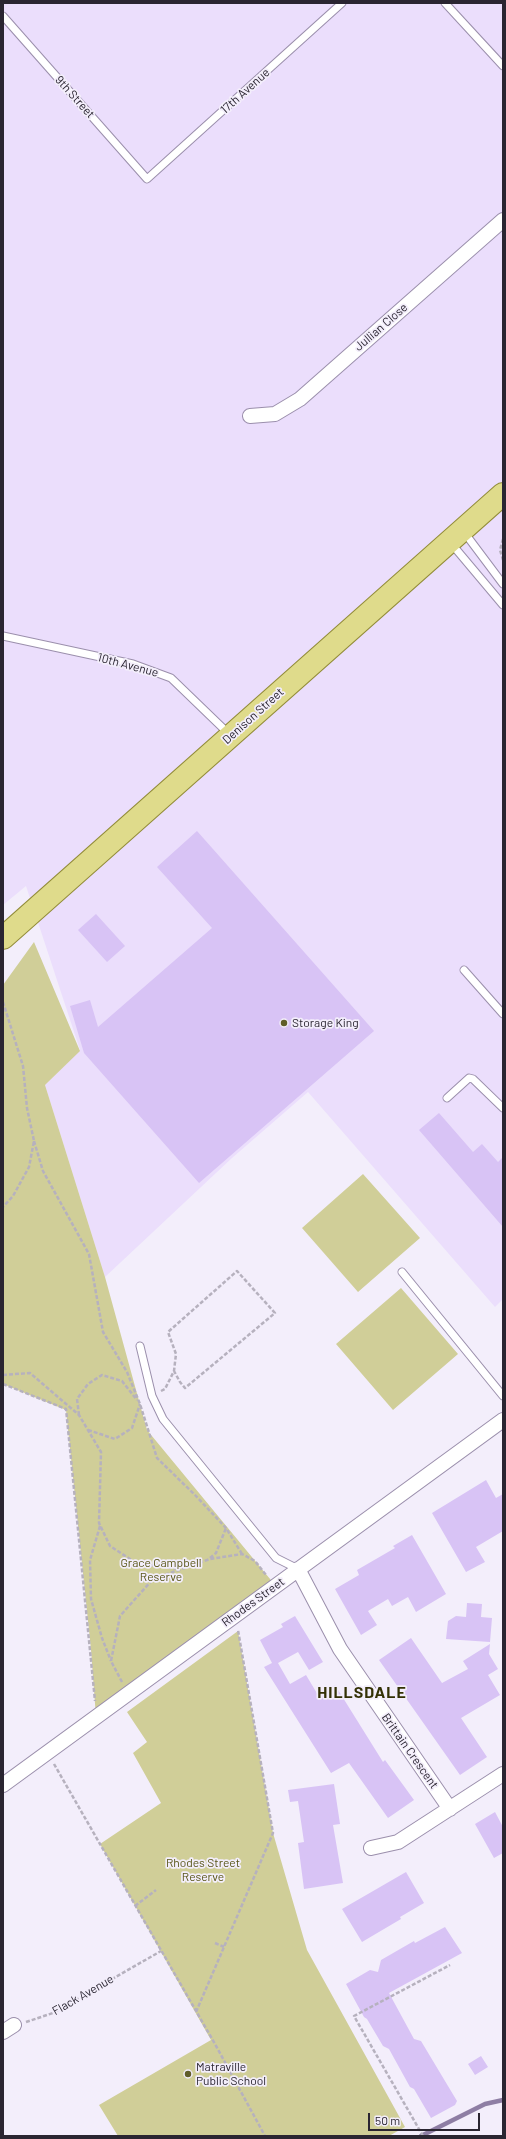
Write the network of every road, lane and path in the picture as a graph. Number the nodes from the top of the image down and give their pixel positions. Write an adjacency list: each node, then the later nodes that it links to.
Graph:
1 (342, 3): 5 (lane, 17th Avenue)
2 (445, 3): 4 (lane)
3 (3, 16): 5 (lane, 9th Street)
4 (503, 66)
5 (147, 179)
6 (503, 220): 7 (street, Jullian Close)
7 (250, 416)
8 (503, 494): 9 (main road, Denison Street)
9 (456, 536): 12 (lane); 13 (lane); 15 (main road, Denison Street)
10 (503, 539): 11 (path)
11 (503, 560)
12 (503, 584)
13 (503, 605)
14 (3, 636): 15 (lane, 10th Avenue)
15 (231, 735): 16 (main road, Denison Street)
16 (3, 938)
17 (464, 970): 19 (lane)
18 (3, 1002): 22 (path)
19 (503, 1014)
20 (447, 1098): 21 (lane)
21 (503, 1108)
22 (34, 1141): 23 (path); 31 (path)
23 (3, 1207)
24 (402, 1272): 30 (lane)
25 (140, 1346): 29 (lane)
26 (174, 1372): 26 (path); 29 (path)
27 (3, 1375): 32 (path)
28 (3, 1384): 45 (path)
29 (152, 1396): 40 (lane)
30 (503, 1396)
31 (140, 1404): 32 (path); 34 (path); 36 (path)
32 (79, 1415): 34 (path)
33 (503, 1420): 40 (street, Rhodes Street)
34 (88, 1430): 35 (path)
35 (100, 1526): 39 (path); 43 (path)
36 (226, 1528): 37 (path); 38 (path)
37 (242, 1554): 38 (path); 41 (path)
38 (210, 1559): 39 (path)
39 (179, 1569): 43 (path)
40 (298, 1570): 41 (street, Rhodes Street); 49 (street, Brittain Crescent)
41 (276, 1586): 42 (street, Rhodes Street)
42 (236, 1615): 44 (street, Rhodes Street); 54 (path)
43 (111, 1661): 44 (path)
44 (128, 1694): 45 (street, Rhodes Street)
45 (96, 1717): 46 (street, Rhodes Street)
46 (48, 1752): 48 (street, Rhodes Street); 52 (path)
47 (503, 1774): 49 (street)
48 (3, 1785)
49 (450, 1809): 50 (street)
50 (371, 1848)
51 (156, 1890): 52 (path)
52 (135, 1906): 55 (path)
53 (215, 1943): 54 (path)
54 (224, 1947): 57 (path)
55 (161, 1951): 57 (path); 58 (path, Flack Avenue)
56 (450, 1965): 60 (path)
57 (196, 2013): 59 (path)
58 (9, 2029)
59 (265, 2136)
60 (422, 2136)

